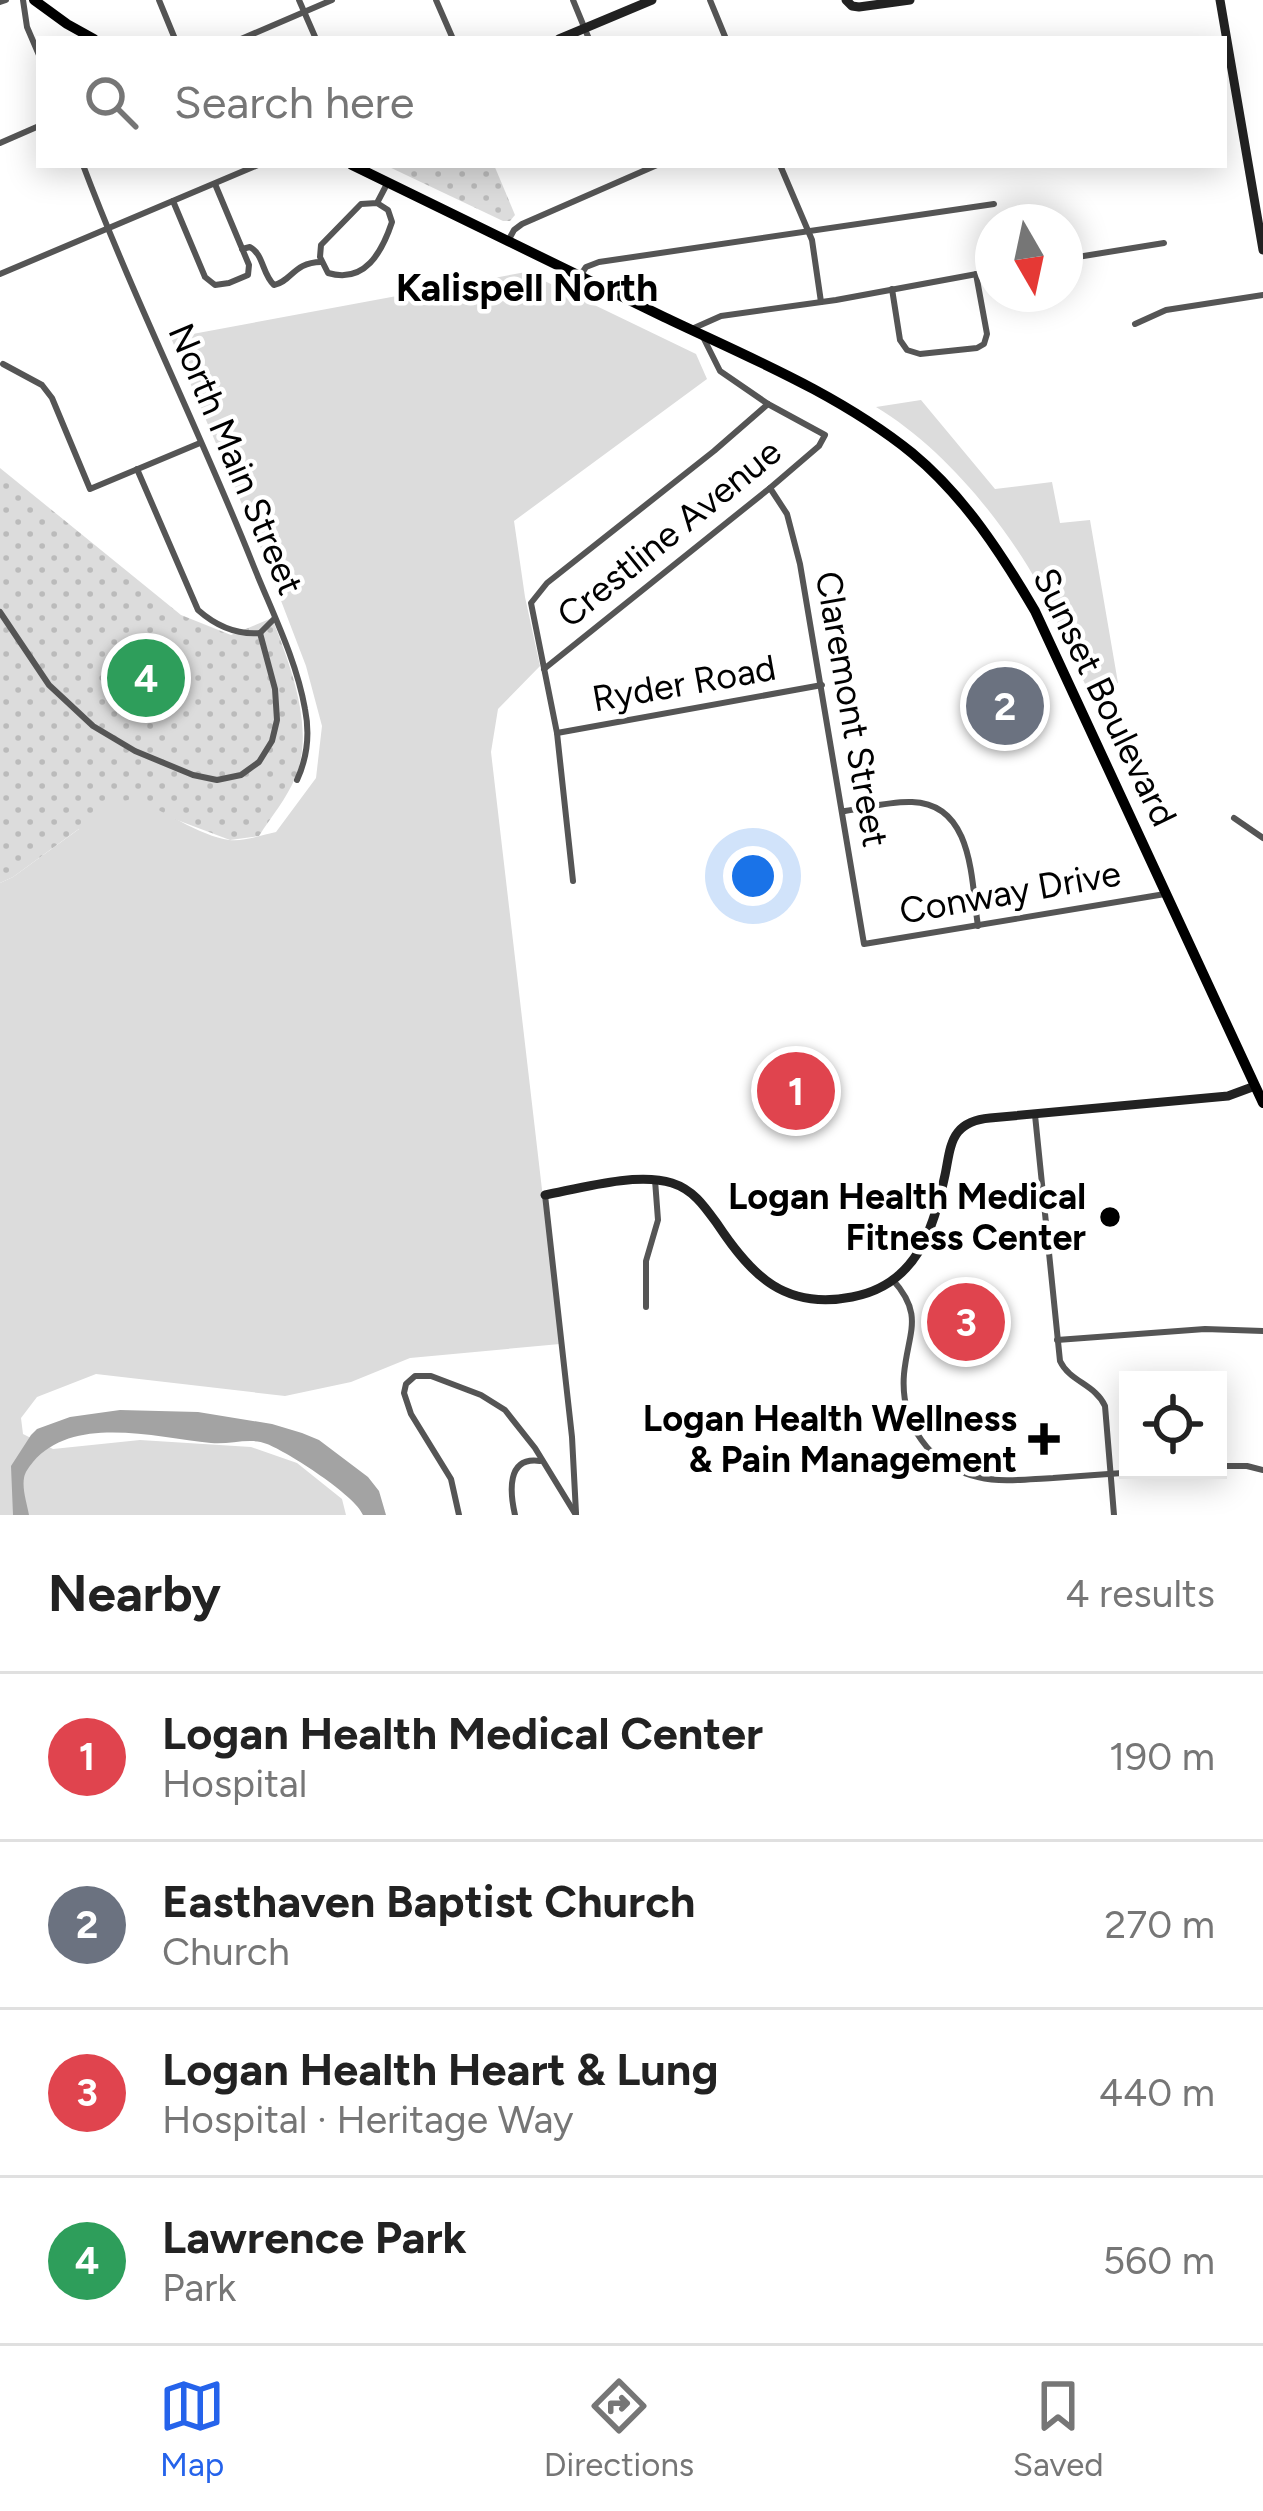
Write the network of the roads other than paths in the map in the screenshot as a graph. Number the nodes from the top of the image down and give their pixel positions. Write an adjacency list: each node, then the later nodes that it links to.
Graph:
1 (23, 0): 23 (street)
2 (34, 0): 15 (main road)
3 (159, 0): 16 (street)
4 (299, 0): 13 (street)
5 (332, 0): 13 (street)
6 (436, 0): 19 (street)
7 (573, 0): 14 (street)
8 (652, 0): 14 (street)
9 (710, 0): 20 (street)
10 (846, 0): 11 (street)
11 (910, 0)
12 (1220, 0): 21 (street)
13 (304, 12): 17 (street); 18 (street)
14 (587, 34)
15 (89, 36)
16 (174, 36)
17 (248, 36)
18 (315, 36)
19 (452, 36)
20 (725, 36)
21 (1226, 36)
22 (1227, 41): 43 (street)
23 (36, 48)
24 (36, 127): 25 (street)
25 (0, 142)
26 (84, 168): 38 (street, North Main Street)
27 (228, 168): 32 (street)
28 (251, 168): 32 (street)
29 (358, 168): 33 (main road, Sunset Boulevard)
30 (644, 168): 40 (street)
31 (781, 168): 39 (street)
32 (232, 176): 34 (street)
33 (388, 182): 36 (street); 40 (main road, Sunset Boulevard)
34 (214, 184): 35 (street); 42 (street)
35 (173, 201): 38 (street); 42 (street)
36 (377, 203): 45 (street); 45 (street)
37 (975, 207): 39 (street)
38 (107, 229): 46 (street); 57 (street, North Main Street)
39 (808, 231): 48 (street); 51 (street)
40 (508, 242): 48 (main road, Sunset Boulevard)
41 (1164, 243): 44 (street)
42 (242, 249): 45 (street)
43 (1263, 250)
44 (1083, 256)
45 (321, 262)
46 (0, 274)
47 (975, 274): 49 (street)
48 (580, 276): 54 (main road, Sunset Boulevard)
49 (892, 289): 51 (street); 52 (street)
50 (1263, 295): 53 (street)
51 (821, 302): 54 (street)
52 (983, 312)
53 (1135, 324)
54 (696, 332): 56 (street); 71 (main road, Sunset Boulevard)
55 (3, 364): 58 (street)
56 (768, 404): 59 (street, Crestline Avenue); 63 (street)
57 (200, 442): 58 (street); 61 (street, North Main Street)
58 (137, 469): 62 (street)
59 (770, 488): 63 (street, Crestline Avenue); 64 (street, Claremont Street)
60 (0, 612): 62 (street)
61 (275, 618): 62 (street); 66 (street, North Main Street)
62 (260, 633)
63 (544, 670): 65 (street)
64 (822, 686): 65 (street, Ryder Road); 67 (street, Claremont Street)
65 (557, 733): 70 (street)
66 (297, 780)
67 (843, 812): 72 (street); 73 (street, Claremont Street)
68 (1234, 818): 69 (street)
69 (1263, 838)
70 (573, 881)
71 (1165, 894): 72 (street, Conway Drive); 74 (main road, Sunset Boulevard)
72 (978, 926): 73 (street, Conway Drive)
73 (864, 944)
74 (1255, 1086): 75 (main road, Sunset Boulevard); 76 (street)
75 (1263, 1103)
76 (1035, 1114): 79 (street); 82 (street)
77 (655, 1180): 78 (street); 79 (street); 80 (street)
78 (545, 1195): 90 (street)
79 (892, 1280): 87 (street)
80 (646, 1307)
81 (1263, 1331): 82 (street)
82 (1057, 1340): 87 (street)
83 (544, 1464): 88 (street); 89 (street); 90 (street)
84 (1227, 1466): 85 (street)
85 (1263, 1470)
86 (1119, 1473): 87 (street)
87 (1111, 1474): 91 (street)
88 (459, 1515)
89 (515, 1515)
90 (576, 1515)
91 (1114, 1515)

